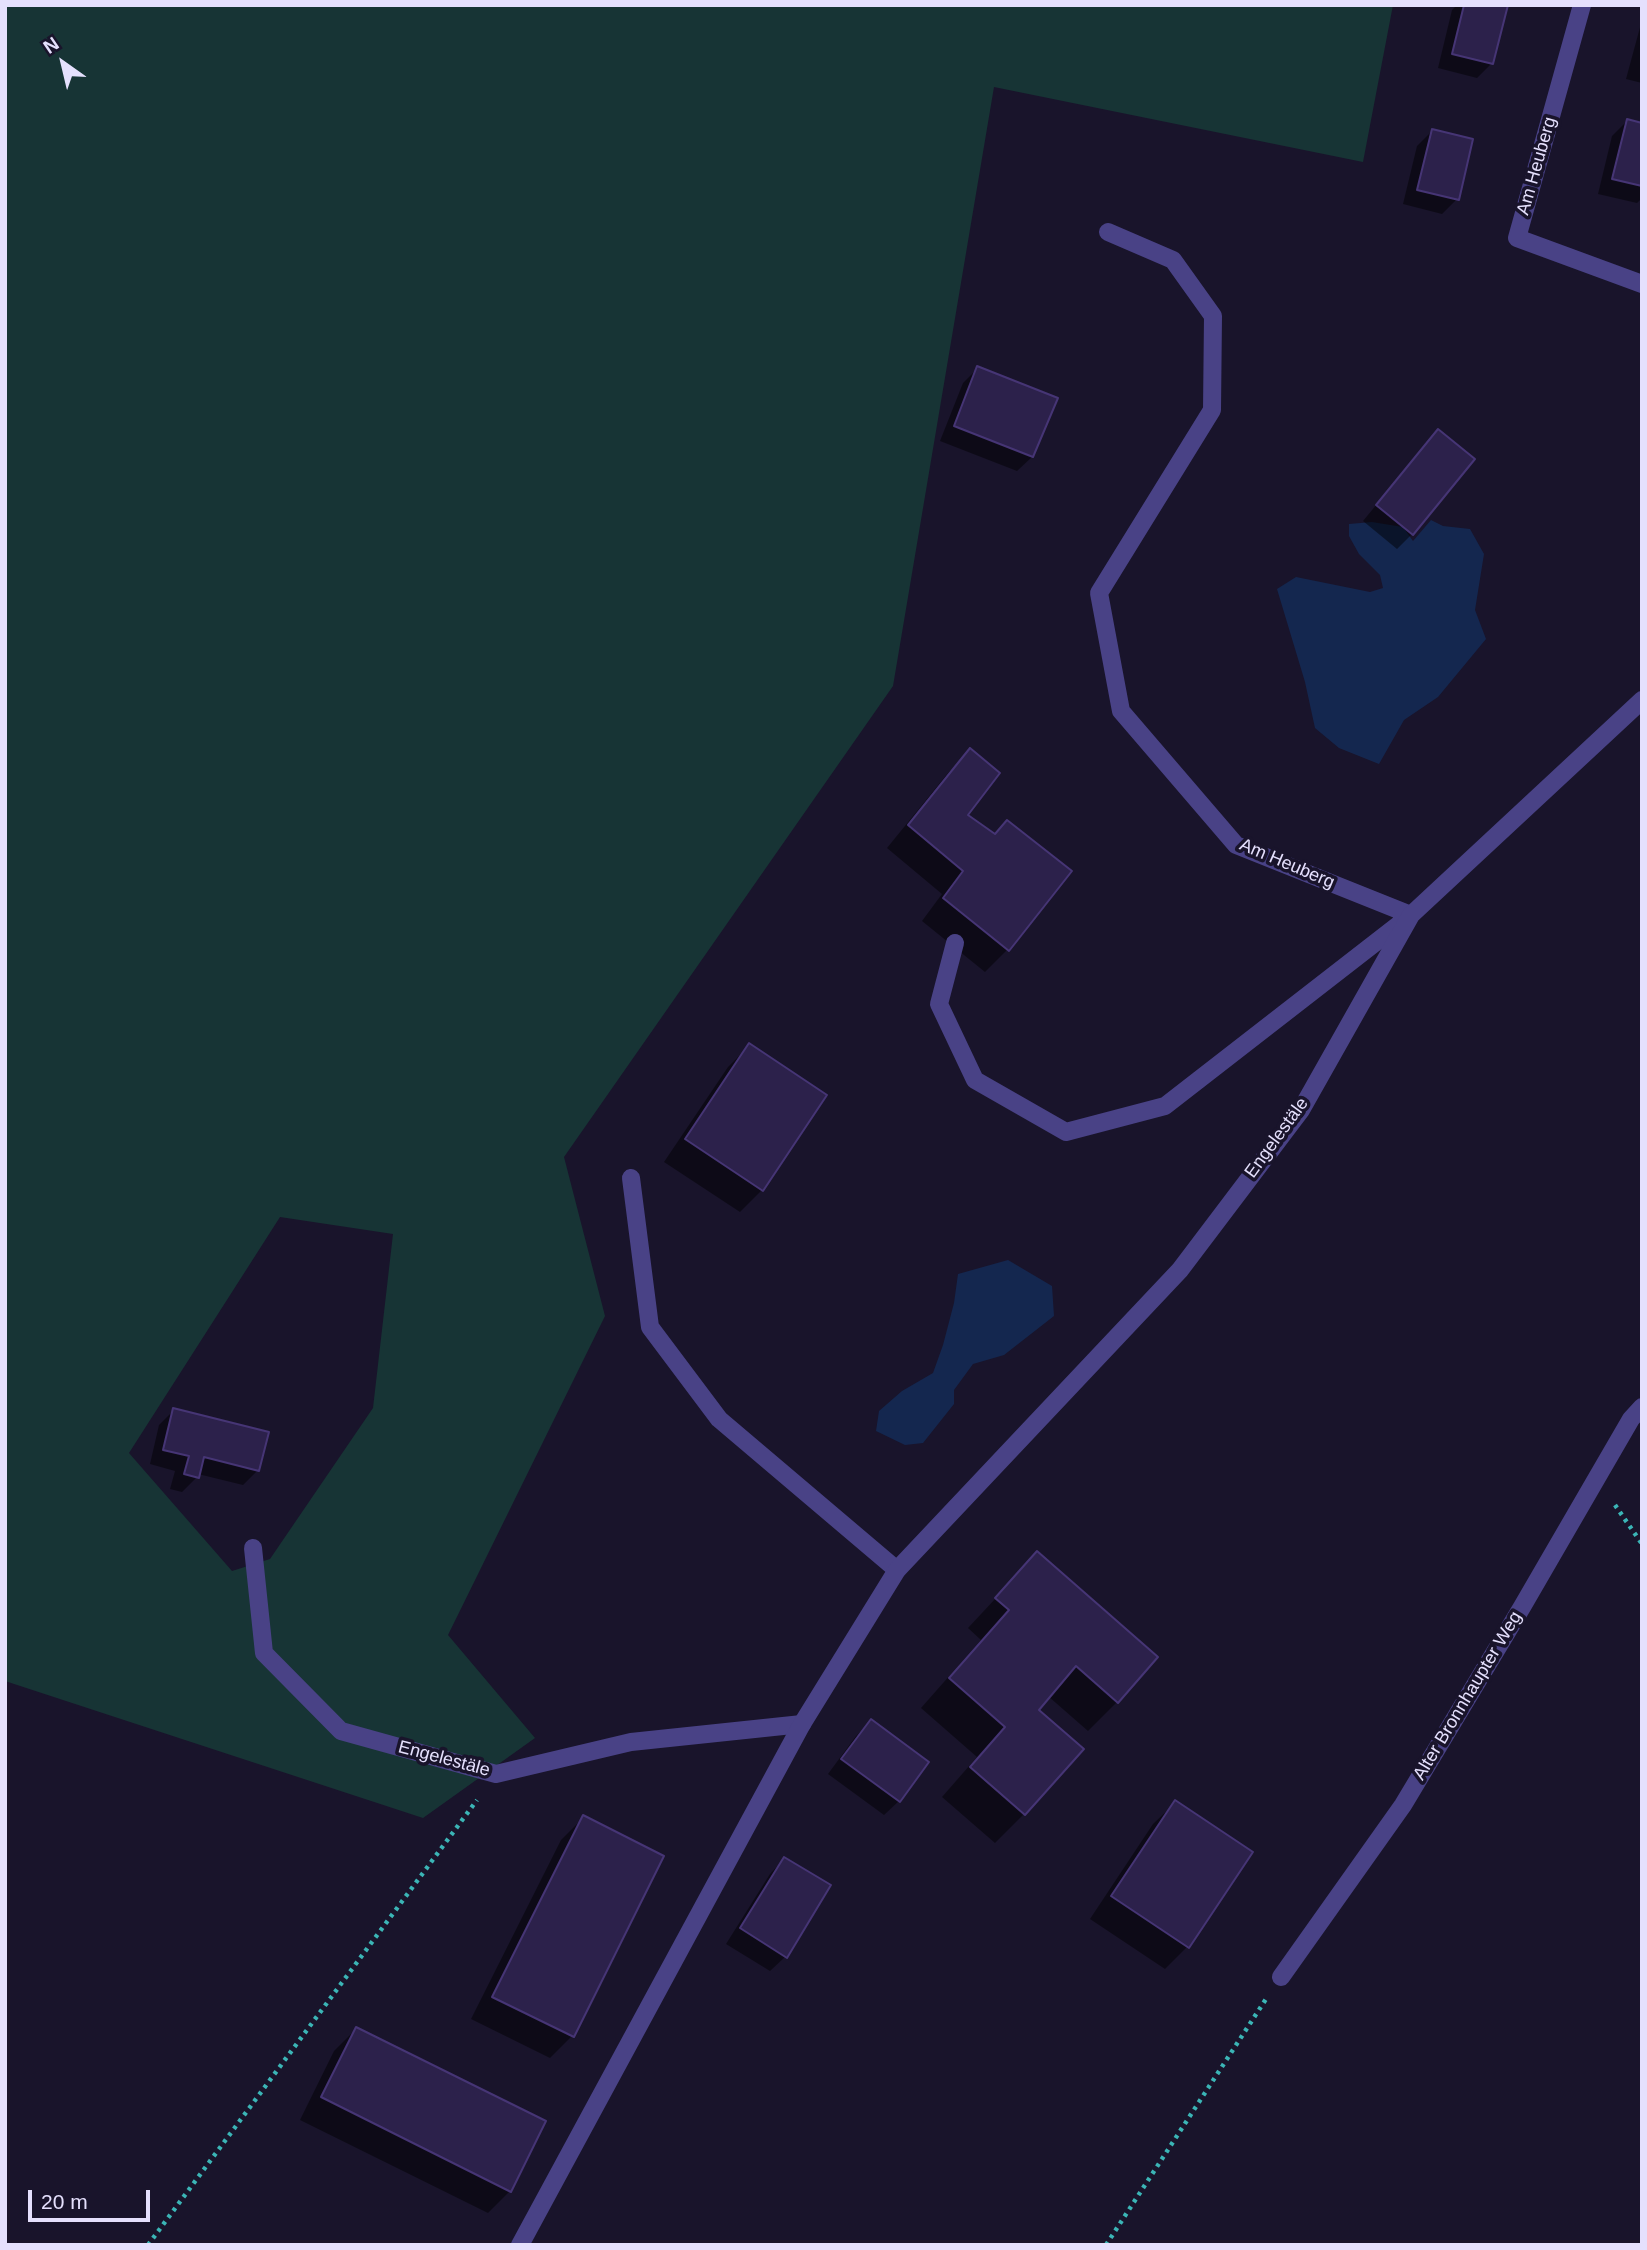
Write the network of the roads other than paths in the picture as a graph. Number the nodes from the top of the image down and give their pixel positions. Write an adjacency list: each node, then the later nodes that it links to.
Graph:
1 (1582, 5): 3 (street, Am Heuberg)
2 (1108, 232): 5 (street, Am Heuberg)
3 (1642, 284)
4 (1642, 700): 5 (street, Engelestäle)
5 (1411, 915): 6 (street); 10 (street, Engelestäle)
6 (955, 943)
7 (631, 1178): 10 (street)
8 (1642, 1407): 12 (street, Alter Bronnhaupter Weg)
9 (253, 1548): 11 (street, Engelestäle)
10 (897, 1570): 11 (street, Engelestäle)
11 (802, 1724): 13 (street, Engelestäle)
12 (1281, 1977)
13 (520, 2245)

